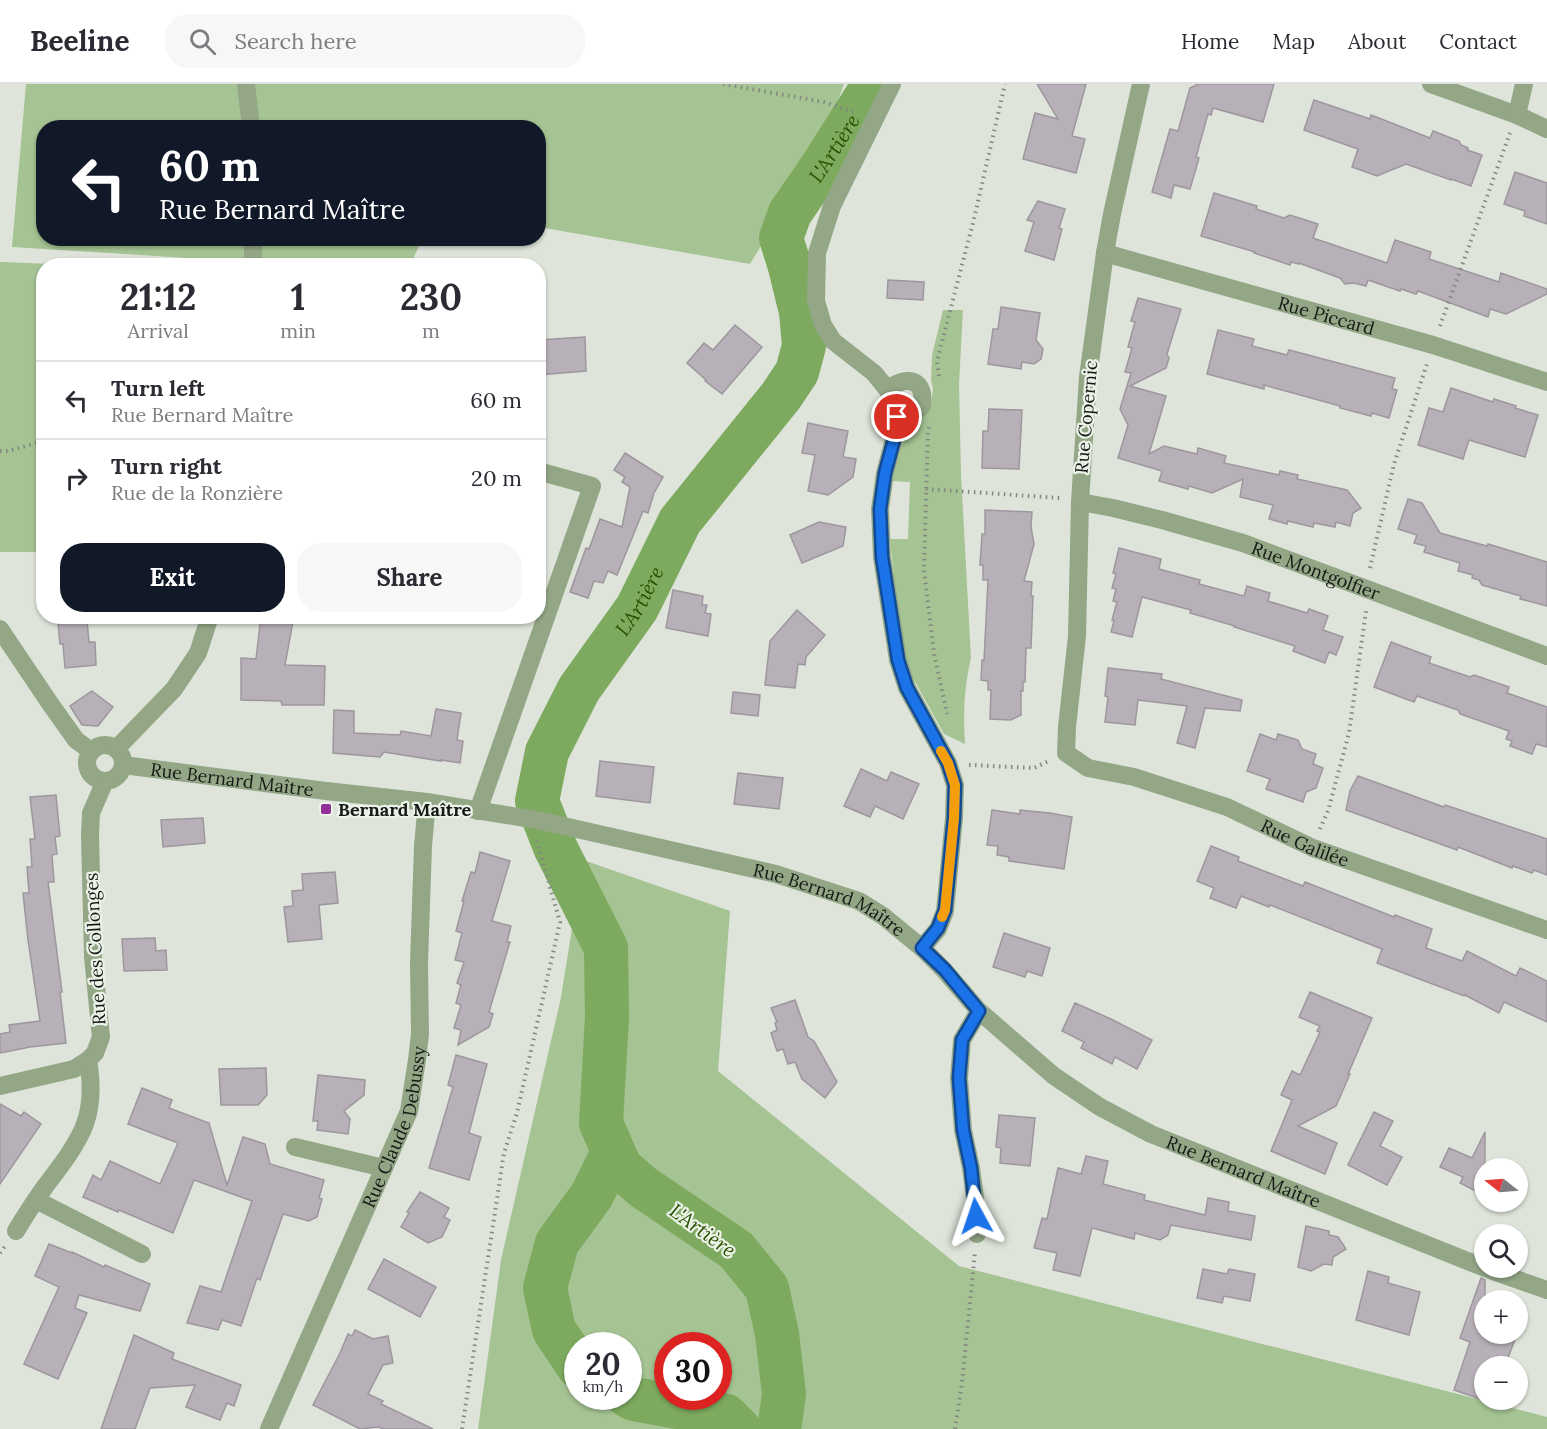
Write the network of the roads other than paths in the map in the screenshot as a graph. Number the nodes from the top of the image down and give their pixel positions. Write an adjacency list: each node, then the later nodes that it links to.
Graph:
1 (246, 84): 7 (street)
2 (892, 84): 11 (street)
3 (1141, 84): 9 (street, Rue Copernic)
4 (1431, 84): 6 (street)
5 (1524, 84): 6 (street)
6 (1516, 115): 8 (street)
7 (250, 120)
8 (1547, 129)
9 (1105, 253): 10 (street, Rue Piccard); 14 (street, Rue Copernic)
10 (1547, 382)
11 (887, 389): 12 (street); 12 (street)
12 (897, 417): 27 (street)
13 (546, 473): 15 (street)
14 (1080, 502): 19 (street, Rue Montgolfier); 21 (street, Rue Copernic)
15 (546, 616)
16 (207, 624): 22 (street)
17 (543, 624): 25 (street)
18 (0, 629): 20 (street)
19 (1547, 656)
20 (91, 752): 22 (street); 23 (street)
21 (1066, 753): 26 (street, Rue Galilée)
22 (120, 757): 23 (street); 24 (street, Rue Bernard Maître)
23 (105, 781): 29 (street, Rue des Collonges)
24 (427, 802): 25 (street, Rue Bernard Maître); 32 (street, Rue Claude Debussy)
25 (477, 812): 27 (street, Rue Bernard Maître)
26 (1547, 930)
27 (922, 948): 28 (street, Rue Bernard Maître)
28 (979, 1011): 35 (street); 37 (street, Rue Bernard Maître)
29 (88, 1060): 30 (street); 33 (street)
30 (0, 1086)
31 (295, 1147): 32 (street)
32 (384, 1168): 38 (street, Rue Claude Debussy)
33 (36, 1200): 34 (street); 36 (street)
34 (16, 1231)
35 (977, 1234)
36 (142, 1254)
37 (1547, 1290)
38 (275, 1427)

